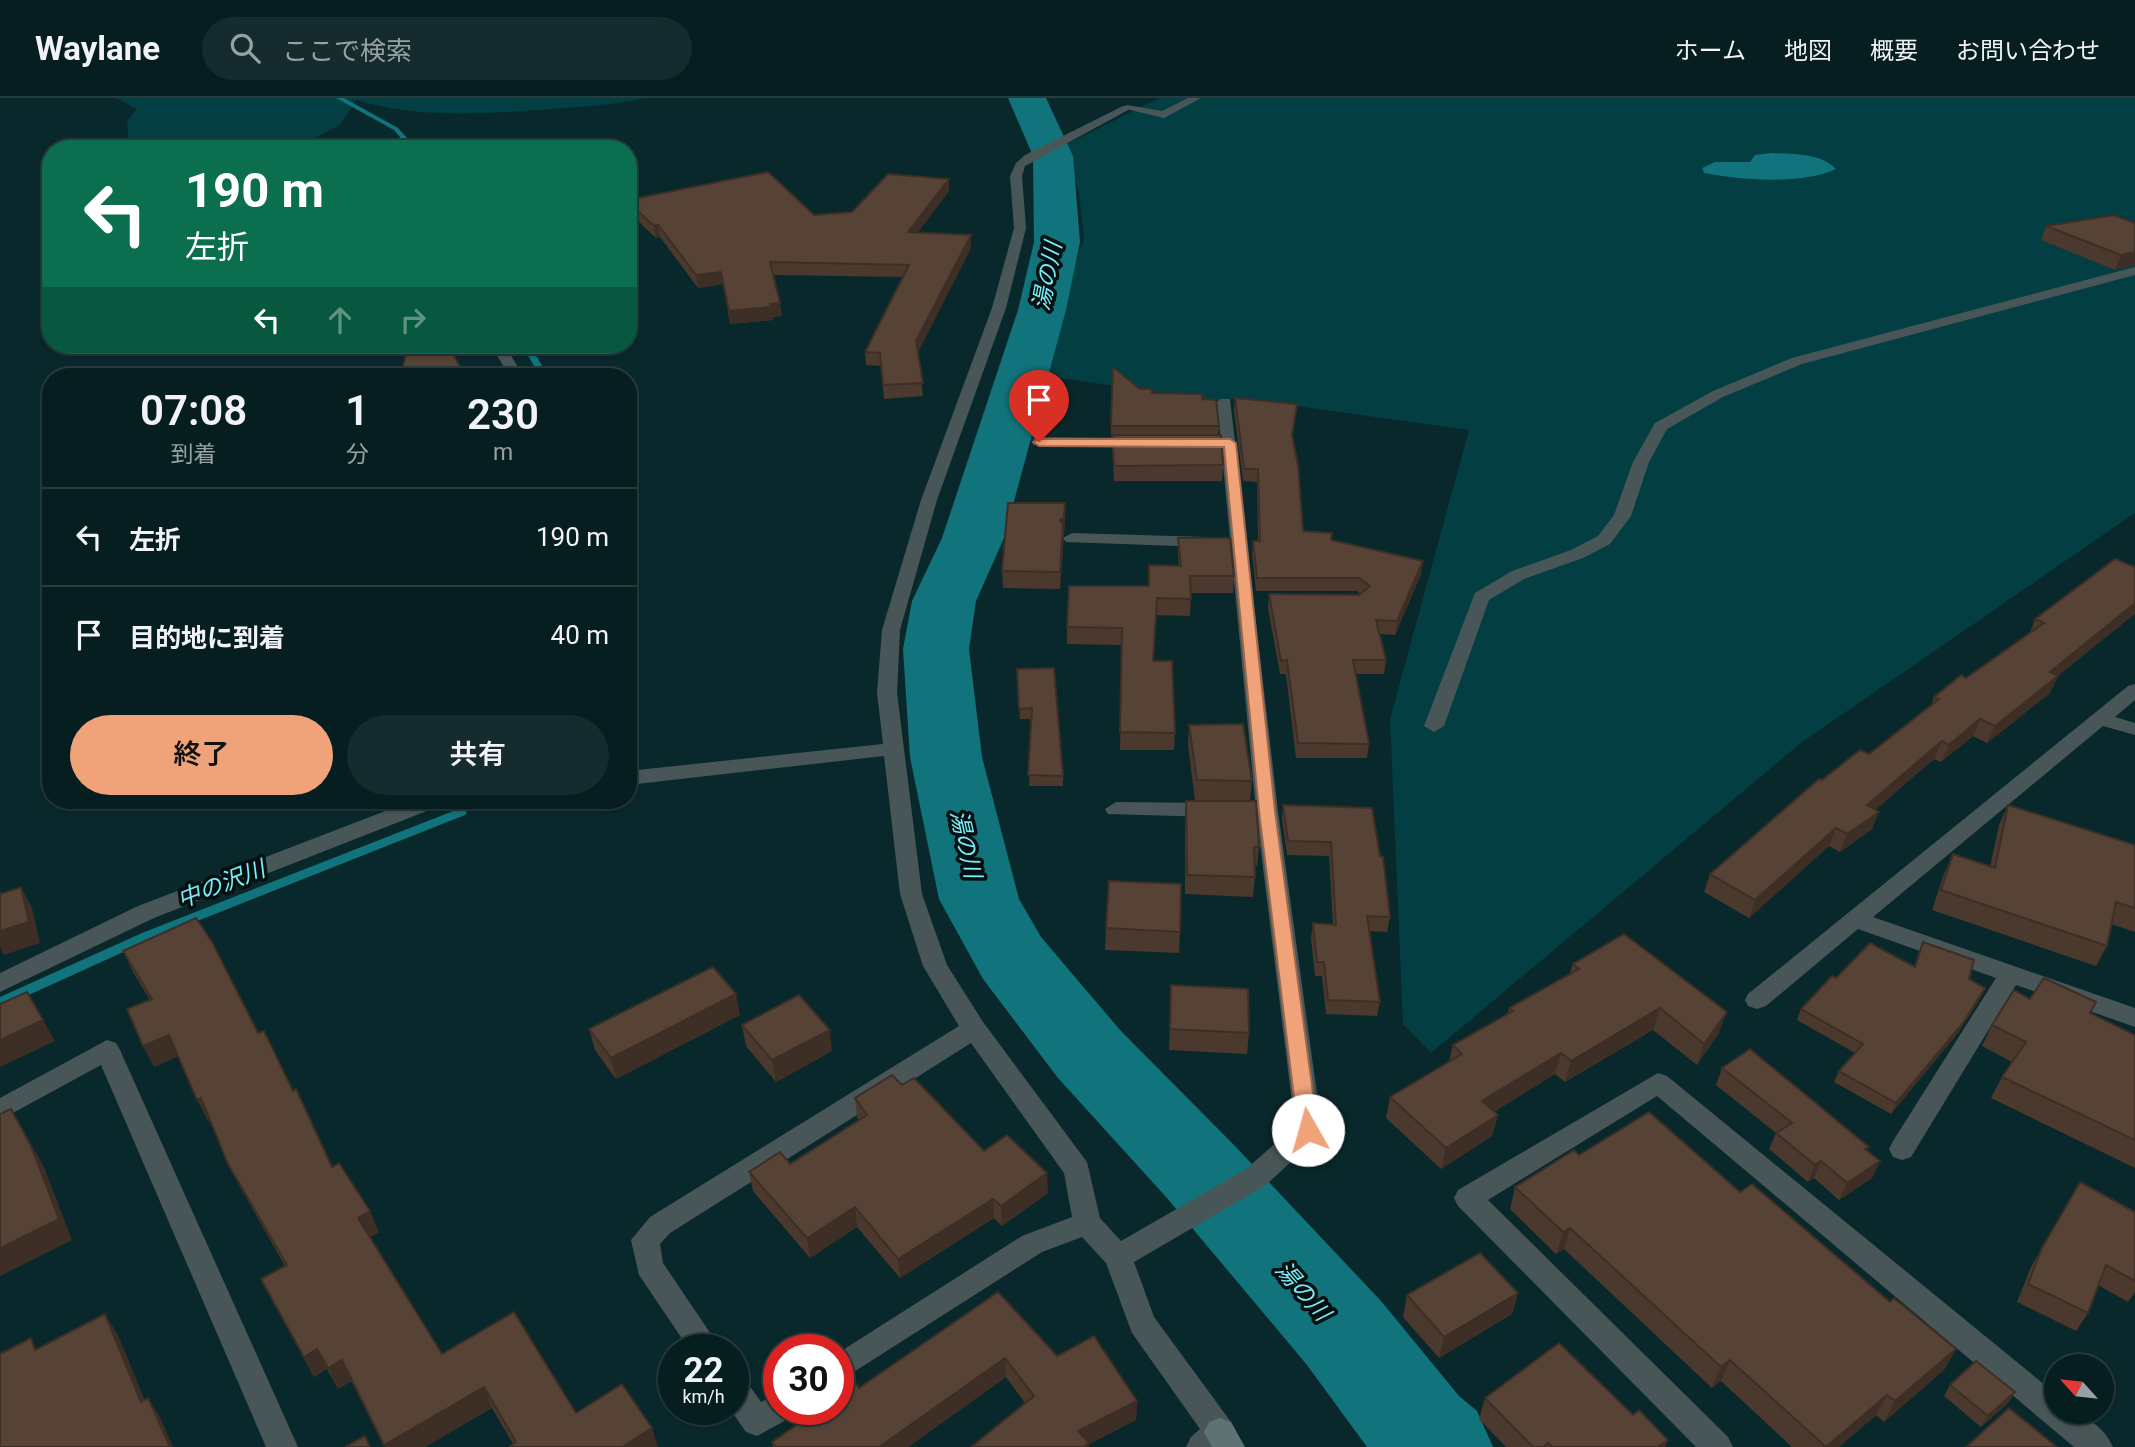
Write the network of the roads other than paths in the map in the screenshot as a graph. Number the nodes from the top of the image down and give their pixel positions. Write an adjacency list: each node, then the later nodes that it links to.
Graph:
1 (1196, 98): 12 (street)
2 (2135, 271): 10 (street)
3 (1225, 402): 7 (street)
4 (1039, 442): 5 (street)
5 (1162, 443)
6 (1072, 538): 7 (street)
7 (1241, 543): 16 (street)
8 (2135, 690): 9 (street)
9 (2100, 719): 11 (street); 17 (street)
10 (1434, 726)
11 (2135, 729)
12 (893, 749): 13 (street); 24 (street)
13 (637, 777)
14 (411, 809): 21 (street)
15 (1116, 809): 16 (street)
16 (1267, 811): 28 (street)
17 (1987, 811): 18 (street); 19 (street)
18 (2012, 818)
19 (1856, 920): 20 (street); 22 (street)
20 (2010, 975): 23 (street); 26 (street)
21 (0, 983)
22 (1757, 1000)
23 (2135, 1018)
24 (974, 1029): 27 (street); 29 (street)
25 (0, 1110): 34 (street)
26 (1902, 1149)
27 (1087, 1223): 28 (street); 30 (street)
28 (1118, 1257): 33 (street)
29 (696, 1334)
30 (854, 1359)
31 (749, 1411): 32 (street)
32 (763, 1418)
33 (1217, 1442)
34 (282, 1447)
35 (1717, 1447): 36 (street)
36 (2097, 1447)

